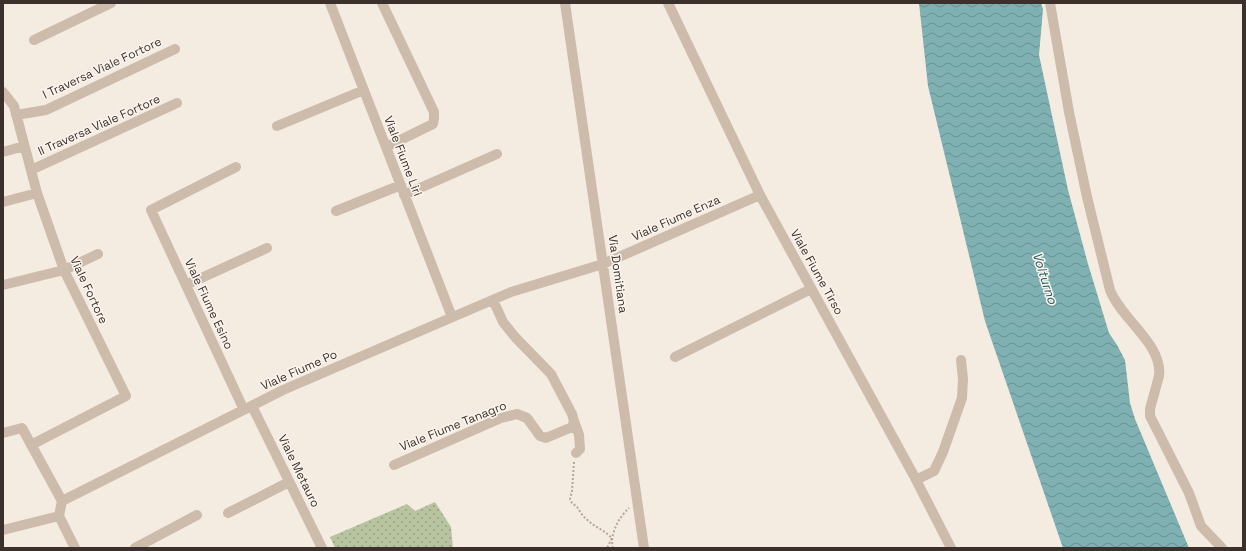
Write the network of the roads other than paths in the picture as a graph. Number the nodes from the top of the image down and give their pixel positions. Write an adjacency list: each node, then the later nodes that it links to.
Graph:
1 (112, 3): 7 (street)
2 (330, 3): 9 (street, Viale Fiume Liri)
3 (382, 3): 15 (street)
4 (565, 3): 28 (street, Via Domitiana)
5 (668, 3): 23 (street, Viale Fiume Tirso)
6 (1050, 3): 55 (street)
7 (34, 40)
8 (175, 49): 12 (street, I Traversa Viale Fortore)
9 (364, 90): 13 (street); 15 (street, Viale Fiume Liri)
10 (3, 92): 12 (street, Viale Fortore)
11 (177, 103): 19 (street, II Traversa Viale Fortore)
12 (16, 115): 14 (street, Viale Fortore)
13 (277, 126)
14 (24, 146): 16 (street); 19 (street, Viale Fortore)
15 (386, 147): 20 (street, Viale Fiume Liri)
16 (3, 152)
17 (498, 154): 22 (street)
18 (236, 167): 31 (street, Viale Fiume Esino)
19 (31, 170): 21 (street, Viale Fortore)
20 (401, 185): 22 (street, Viale Fiume Liri); 25 (street)
21 (36, 193): 24 (street); 29 (street, Viale Fortore)
22 (404, 195): 34 (street, Viale Fiume Liri)
23 (760, 195): 28 (street, Viale Fiume Enza); 32 (street, Viale Fiume Tirso)
24 (3, 202)
25 (336, 211)
26 (267, 248): 31 (street)
27 (98, 254): 29 (street)
28 (603, 264): 33 (street, Viale Fiume Po); 53 (street, Via Domitiana)
29 (64, 270): 30 (street); 40 (street, Viale Fortore)
30 (3, 286)
31 (186, 286): 37 (street, Viale Fiume Esino)
32 (811, 289): 35 (street); 43 (street, Viale Fiume Tirso)
33 (493, 300): 34 (street, Viale Fiume Po); 38 (street)
34 (452, 317): 37 (street, Viale Fiume Po)
35 (675, 357)
36 (961, 360): 43 (street)
37 (248, 408): 44 (street, Viale Metauro); 45 (street, Viale Fiume Po)
38 (574, 421): 41 (street); 42 (street, Viale Fiume Tanagro)
39 (3, 433): 40 (street)
40 (31, 445): 45 (street)
41 (576, 453)
42 (394, 465)
43 (916, 480): 54 (street, Viale Fiume Tirso)
44 (289, 482): 46 (street); 52 (street, Viale Metauro)
45 (62, 501): 48 (street)
46 (228, 513)
47 (197, 515): 51 (street)
48 (59, 516): 49 (street); 50 (street)
49 (3, 530)
50 (75, 548)
51 (135, 548)
52 (322, 548)
53 (644, 548)
54 (952, 548)
55 (1222, 548)

